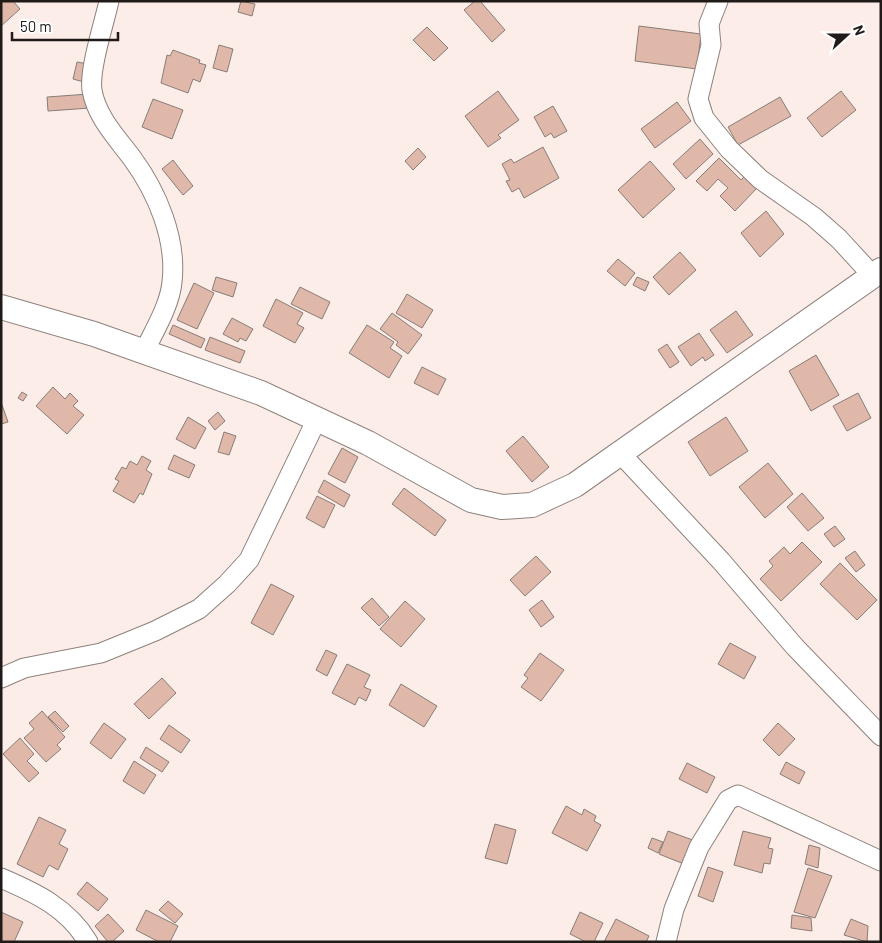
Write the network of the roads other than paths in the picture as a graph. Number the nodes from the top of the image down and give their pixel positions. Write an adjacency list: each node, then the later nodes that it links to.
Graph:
1 (109, 1): 5 (street)
2 (718, 1): 3 (street)
3 (877, 273): 7 (main road)
4 (1, 308): 5 (main road)
5 (144, 352): 6 (main road)
6 (317, 419): 7 (main road); 8 (street)
7 (620, 453): 9 (street)
8 (1, 678)
9 (881, 736)
10 (877, 854): 13 (street)
11 (1, 878): 12 (street)
12 (88, 942)
13 (666, 942)

